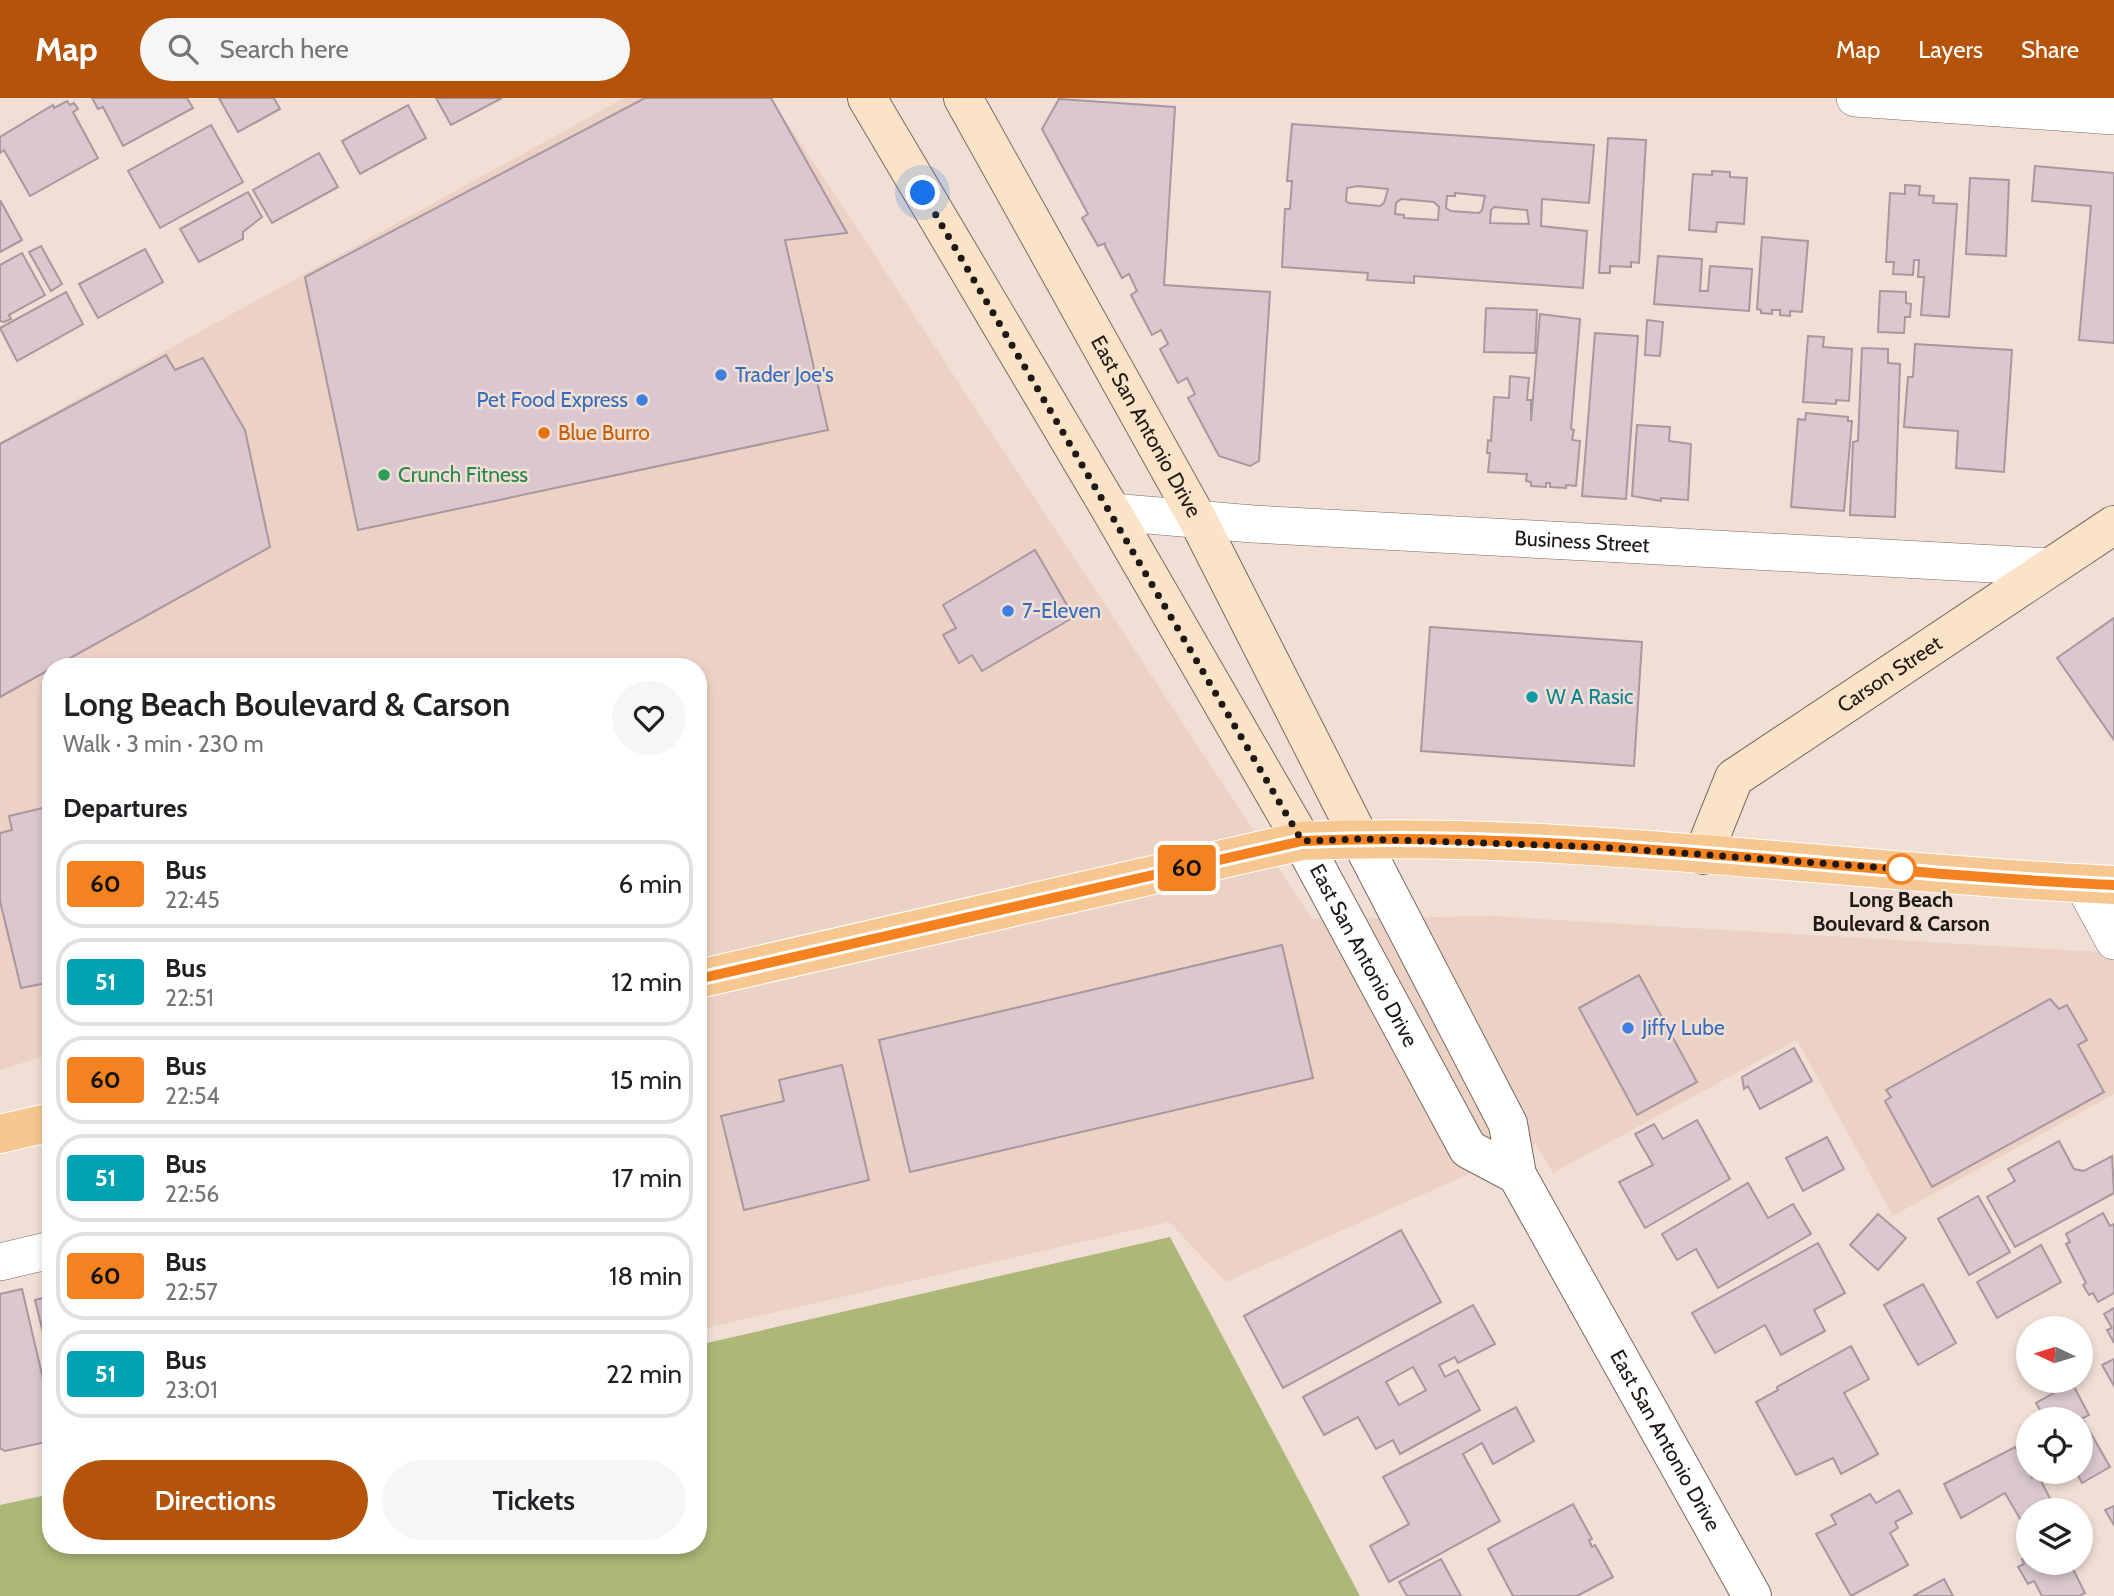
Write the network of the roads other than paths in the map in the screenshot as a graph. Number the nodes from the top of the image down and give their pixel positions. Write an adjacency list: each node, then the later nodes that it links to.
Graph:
1 (867, 98): 5 (main road, East San Antonio Drive)
2 (963, 98): 6 (main road, East San Antonio Drive)
3 (1855, 98): 4 (street)
4 (2114, 116)
5 (1112, 512): 6 (street, Business Street); 10 (main road, East San Antonio Drive)
6 (1199, 520): 8 (street, Business Street); 9 (main road, East San Antonio Drive)
7 (2114, 525): 8 (main road, Carson Street)
8 (2050, 567): 11 (main road, Carson Street)
9 (1360, 839): 10 (main road); 11 (main road); 17 (street, East San Antonio Drive)
10 (1302, 841): 14 (main road); 17 (street, East San Antonio Drive)
11 (1703, 855): 12 (main road)
12 (2099, 885): 13 (street)
13 (2114, 941)
14 (707, 977)
15 (42, 1124): 16 (main road)
16 (0, 1134)
17 (1517, 1175): 20 (street, East San Antonio Drive)
18 (42, 1252): 19 (street)
19 (0, 1262)
20 (1752, 1596)

